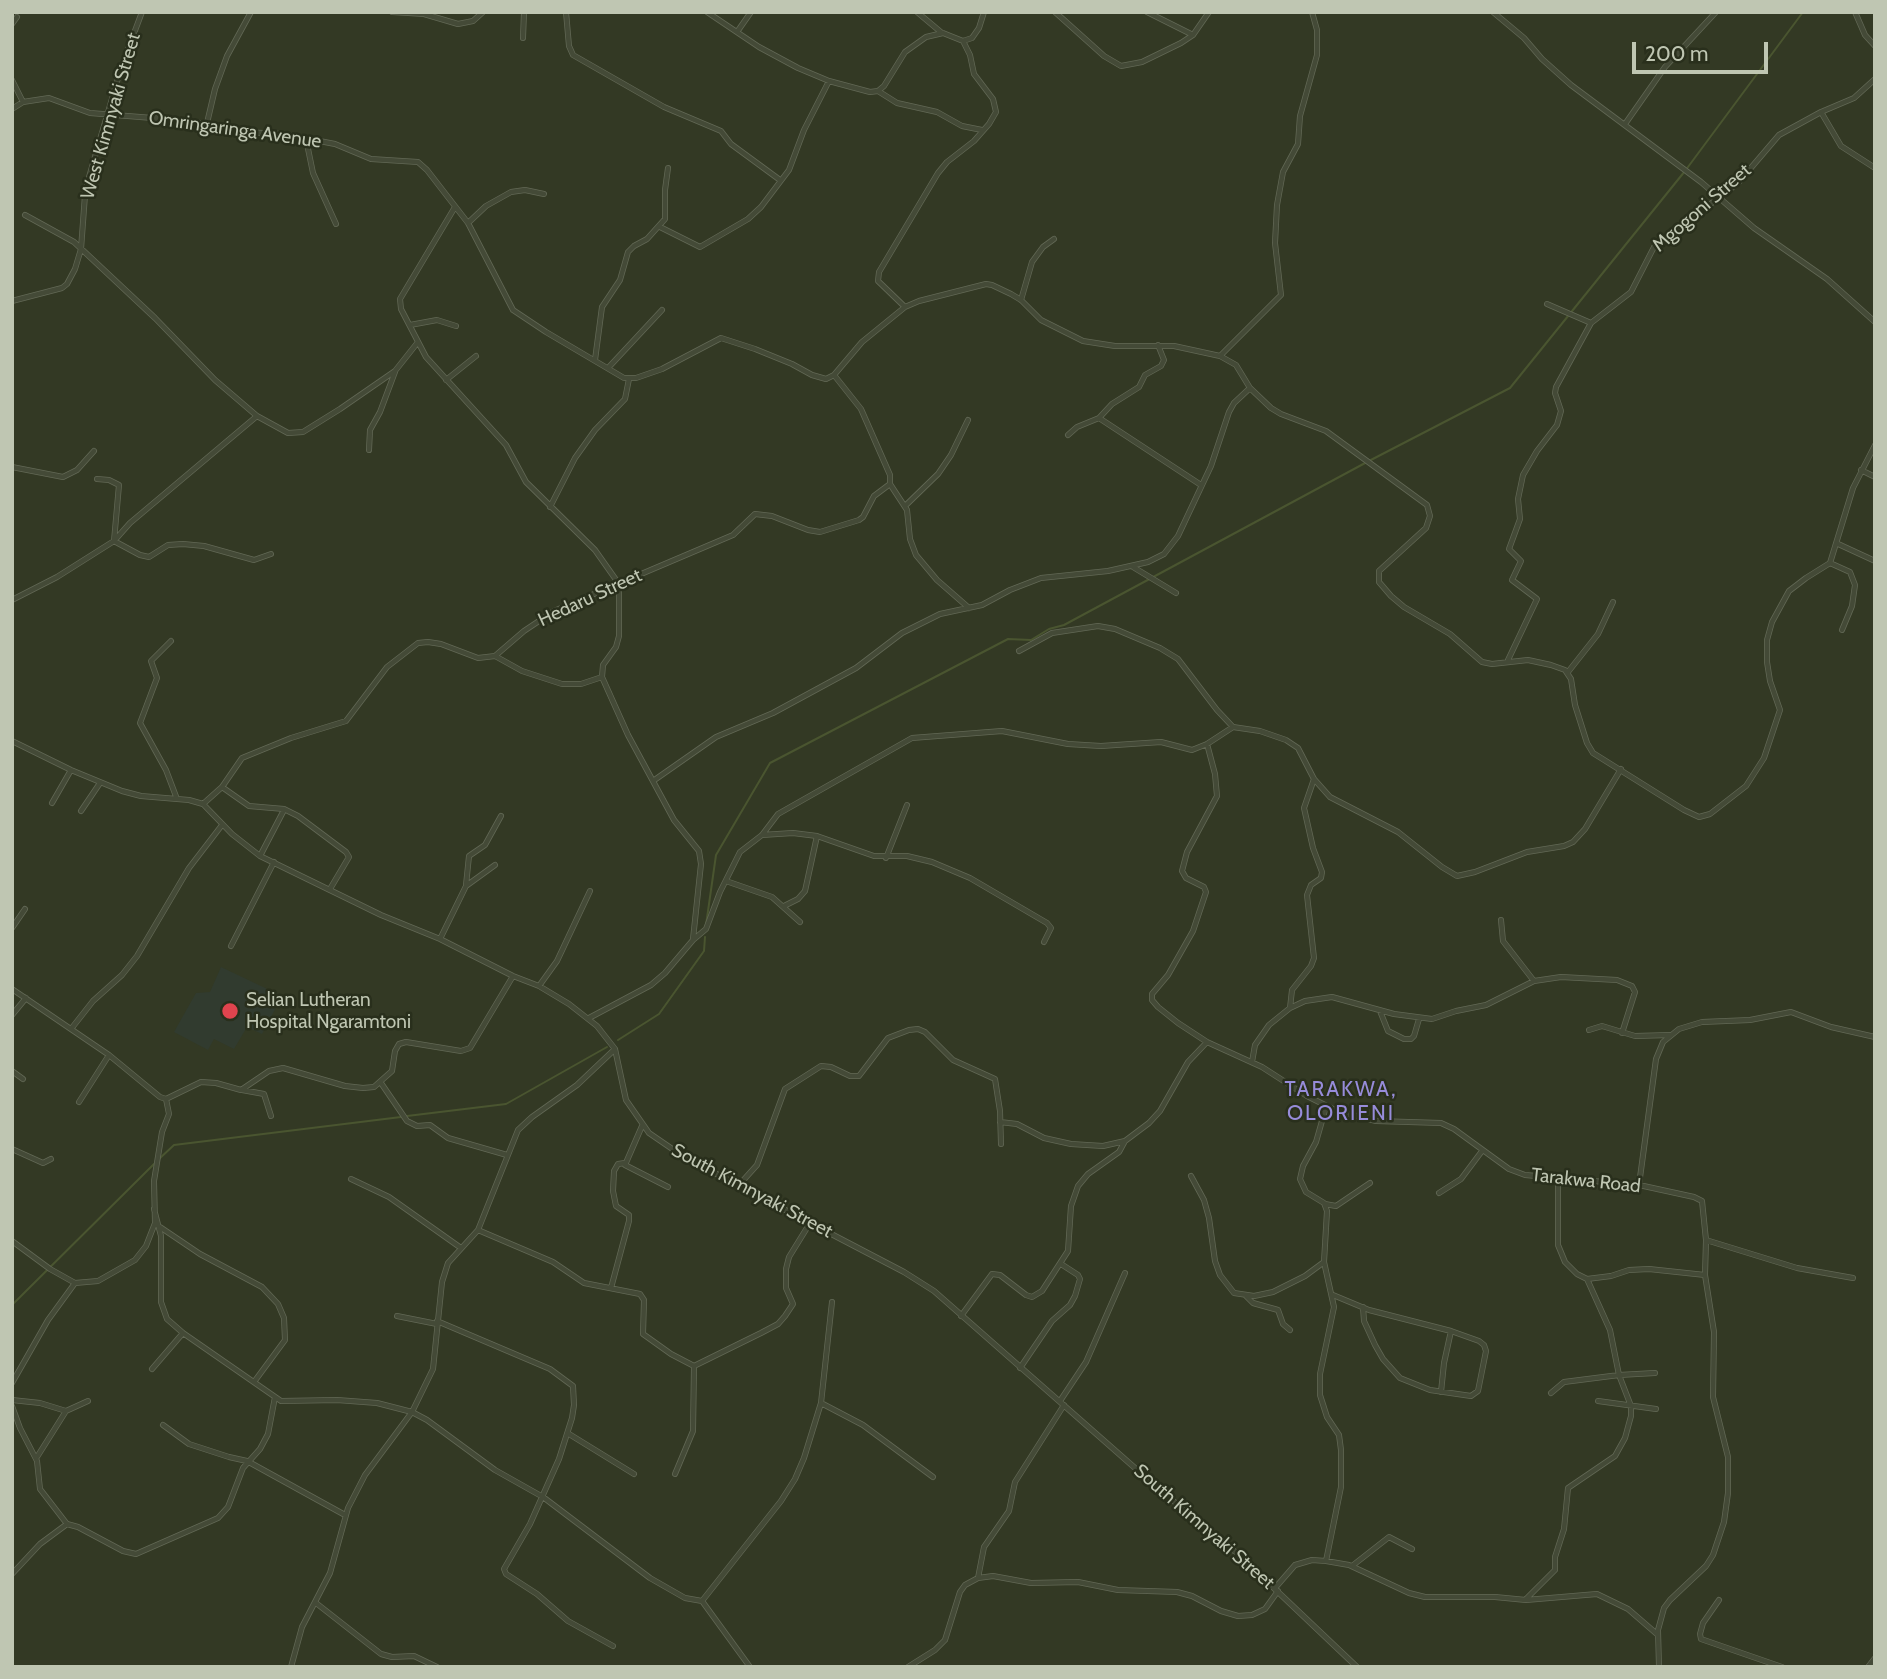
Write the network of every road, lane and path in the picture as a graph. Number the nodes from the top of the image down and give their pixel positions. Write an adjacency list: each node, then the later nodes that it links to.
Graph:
1 (142, 12): 33 (street, West Kimnyaki Street)
2 (251, 12): 34 (street)
3 (392, 12): 4 (street)
4 (483, 12)
5 (524, 12): 23 (street)
6 (566, 12): 40 (street)
7 (707, 12): 20 (street)
8 (751, 12): 20 (street)
9 (917, 12): 21 (street)
10 (984, 12): 24 (street)
11 (1055, 12): 22 (street)
12 (1147, 12): 22 (street)
13 (1209, 12): 22 (street)
14 (1312, 12): 62 (street)
15 (1493, 12): 35 (street)
16 (1716, 12): 35 (street)
17 (1855, 12): 25 (street)
18 (17, 17): 19 (street)
19 (12, 24)
20 (737, 32): 28 (street)
21 (943, 33): 24 (street); 29 (street)
22 (1193, 35)
23 (523, 38)
24 (963, 41): 36 (street)
25 (1875, 46)
26 (1875, 79): 32 (street, Mgogoni Street)
27 (12, 80): 30 (street)
28 (829, 81): 29 (street); 40 (street)
29 (878, 91): 36 (street)
30 (23, 102): 31 (street); 33 (street, Omringaringa Avenue)
31 (12, 109)
32 (1821, 112): 39 (street); 42 (street, Mgogoni Street)
33 (108, 115): 34 (street, Omringaringa Avenue); 49 (street, West Kimnyaki Street)
34 (207, 123): 37 (street, Omringaringa Avenue)
35 (1625, 124): 42 (street)
36 (982, 130): 53 (street)
37 (306, 139): 43 (street, Omringaringa Avenue); 46 (street)
38 (668, 168): 47 (street)
39 (1875, 168)
40 (780, 180): 47 (street)
41 (544, 194): 45 (street)
42 (1718, 198): 55 (street); 56 (street, Mgogoni Street)
43 (455, 207): 45 (street, Omringaringa Avenue); 57 (street)
44 (25, 215): 49 (street)
45 (468, 223): 63 (street, Omringaringa Avenue)
46 (336, 224)
47 (660, 227): 63 (street)
48 (1054, 239): 51 (street)
49 (81, 249): 50 (street, West Kimnyaki Street); 70 (street)
50 (13, 299)
51 (1021, 300): 53 (street); 60 (street)
52 (1547, 303): 56 (street)
53 (905, 307): 66 (street)
54 (662, 310): 64 (street)
55 (1875, 322)
56 (1591, 323): 100 (street, Mgogoni Street)
57 (410, 325): 58 (street); 59 (street)
58 (456, 326)
59 (418, 342): 65 (street); 68 (street)
60 (1158, 345): 62 (street); 71 (street)
61 (476, 356): 68 (street)
62 (1220, 356): 69 (street)
63 (595, 360): 64 (street, Omringaringa Avenue)
64 (608, 368): 67 (street, Omringaringa Avenue)
65 (395, 371): 70 (street); 75 (street)
66 (834, 375): 67 (street); 81 (street)
67 (629, 379): 84 (street)
68 (446, 380): 84 (street)
69 (1250, 388): 82 (street); 100 (street)
70 (257, 415): 85 (street)
71 (1099, 418): 73 (street); 82 (street)
72 (968, 420): 83 (street)
73 (1068, 435)
74 (1875, 445): 78 (street)
75 (369, 450)
76 (94, 451): 77 (street)
77 (12, 467)
78 (1861, 470): 79 (street); 86 (street)
79 (1875, 477)
80 (97, 479): 85 (street)
81 (890, 484): 83 (street); 91 (street, Hedaru Street)
82 (1201, 485): 90 (street)
83 (905, 506): 95 (street)
84 (550, 508): 91 (street)
85 (114, 541): 87 (street); 93 (street)
86 (1836, 543): 88 (street); 89 (street)
87 (271, 554)
88 (1875, 561)
89 (1830, 563): 96 (street); 106 (street)
90 (1132, 566): 92 (street); 95 (street)
91 (619, 584): 99 (street, Hedaru Street); 102 (street)
92 (1176, 593)
93 (12, 600)
94 (1613, 602): 101 (street)
95 (970, 608): 109 (street)
96 (1842, 630)
97 (171, 641): 112 (street)
98 (1019, 651): 103 (street)
99 (495, 656): 102 (street); 111 (street)
100 (1508, 661): 101 (street)
101 (1568, 673): 106 (street)
102 (601, 677): 109 (street)
103 (1233, 727): 105 (street); 108 (street)
104 (12, 741): 107 (street)
105 (1207, 744): 120 (street); 154 (street, Tarakwa Road)
106 (1621, 769): 108 (street)
107 (71, 770): 110 (street); 113 (street)
108 (1314, 779): 144 (street)
109 (653, 780): 136 (street)
110 (100, 783): 112 (street); 117 (street)
111 (222, 787): 114 (street); 116 (street)
112 (177, 799): 114 (street)
113 (52, 803)
114 (203, 804): 119 (street, South Kimnyaki Street)
115 (907, 805): 123 (street)
116 (284, 810): 122 (street); 128 (street)
117 (81, 811)
118 (501, 816): 127 (street)
119 (222, 825): 122 (street, South Kimnyaki Street); 149 (street)
120 (762, 835): 121 (street); 126 (street)
121 (817, 836): 123 (street); 130 (street)
122 (260, 856): 124 (street, South Kimnyaki Street)
123 (886, 858): 137 (street)
124 (274, 862): 128 (street, South Kimnyaki Street); 138 (street)
125 (495, 865): 127 (street)
126 (726, 881): 130 (street); 136 (street)
127 (466, 886): 135 (street)
128 (330, 889): 135 (street, South Kimnyaki Street)
129 (590, 891): 141 (street)
130 (784, 906): 133 (street)
131 (25, 909): 134 (street)
132 (1501, 920): 140 (street)
133 (800, 922)
134 (12, 928)
135 (440, 939): 139 (street, South Kimnyaki Street)
136 (693, 940): 147 (street)
137 (1044, 942)
138 (231, 946)
139 (513, 976): 141 (street, South Kimnyaki Street); 160 (street)
140 (1534, 981): 148 (street); 151 (street)
141 (539, 986): 147 (street, South Kimnyaki Street)
142 (12, 989): 143 (street)
143 (26, 998): 146 (street); 149 (street)
144 (1290, 1008): 145 (street); 157 (street)
145 (1380, 1011): 148 (street); 148 (street)
146 (12, 1015)
147 (589, 1018): 155 (street, South Kimnyaki Street)
148 (1419, 1019)
149 (71, 1029): 156 (street)
150 (1589, 1030): 151 (street)
151 (1622, 1033): 152 (street)
152 (1670, 1035): 153 (street); 180 (street)
153 (1875, 1037)
154 (1208, 1042): 157 (street, Tarakwa Road); 168 (street)
155 (615, 1049): 167 (street, South Kimnyaki Street); 172 (street)
156 (109, 1055): 162 (street); 163 (street)
157 (1252, 1062): 164 (street, Tarakwa Road)
158 (12, 1071): 159 (street)
159 (23, 1079)
160 (380, 1083): 161 (street); 172 (street)
161 (241, 1090): 162 (street); 165 (street)
162 (166, 1099): 184 (street)
163 (79, 1102)
164 (1326, 1107): 171 (street, Tarakwa Road); 183 (street)
165 (271, 1116)
166 (1000, 1122): 168 (street); 169 (street); 179 (street)
167 (642, 1126): 174 (street); 179 (street, South Kimnyaki Street)
168 (1125, 1140): 192 (street)
169 (1001, 1144)
170 (12, 1149): 173 (street)
171 (1482, 1151): 176 (street, Tarakwa Road); 182 (street)
172 (507, 1155): 187 (street)
173 (51, 1159)
174 (625, 1163): 181 (street); 198 (street)
175 (1191, 1176): 200 (street)
176 (1558, 1178): 180 (street, Tarakwa Road); 196 (street)
177 (351, 1179): 190 (street)
178 (1370, 1183): 183 (street)
179 (739, 1185): 185 (street, South Kimnyaki Street)
180 (1639, 1185): 188 (street, Tarakwa Road)
181 (668, 1187)
182 (1439, 1193)
183 (1324, 1203): 191 (street)
184 (154, 1209): 186 (street); 197 (street)
185 (810, 1223): 204 (street, South Kimnyaki Street); 209 (street)
186 (160, 1226): 208 (street); 214 (street)
187 (478, 1230): 190 (street); 198 (street)
188 (1706, 1240): 194 (street, Tarakwa Road); 195 (street)
189 (12, 1241): 197 (street)
190 (461, 1248): 205 (street)
191 (1324, 1262): 199 (street); 200 (street)
192 (1061, 1264): 204 (street); 210 (street)
193 (1125, 1273): 223 (street)
194 (1705, 1275): 196 (street); 249 (street, Tarakwa Road)
195 (1853, 1278)
196 (1587, 1279): 213 (street)
197 (75, 1283): 215 (street)
198 (611, 1288): 209 (street)
199 (1333, 1295): 202 (street); 240 (street)
200 (1246, 1296): 206 (street)
201 (832, 1302): 222 (street)
202 (1363, 1307): 207 (street); 216 (street)
203 (397, 1316): 205 (street)
204 (961, 1316): 210 (street, South Kimnyaki Street)
205 (437, 1323): 228 (street); 230 (street)
206 (1290, 1330)
207 (1451, 1331): 216 (street); 216 (street)
208 (183, 1333): 211 (street); 214 (street)
209 (694, 1366): 233 (street)
210 (1020, 1368): 223 (street, South Kimnyaki Street)
211 (152, 1369)
212 (1655, 1373): 213 (street)
213 (1619, 1375): 217 (street); 225 (street)
214 (254, 1382): 218 (street)
215 (12, 1383)
216 (1441, 1392)
217 (1551, 1393)
218 (275, 1398): 228 (street); 232 (street)
219 (12, 1399): 227 (street)
220 (88, 1401): 227 (street)
221 (1598, 1401): 225 (street)
222 (821, 1403): 235 (street); 247 (street)
223 (1062, 1403): 243 (street); 244 (street, South Kimnyaki Street)
224 (12, 1406): 231 (street)
225 (1631, 1406): 226 (street); 245 (street)
226 (1656, 1409)
227 (66, 1410): 231 (street)
228 (412, 1412): 236 (street); 237 (street)
229 (163, 1425): 232 (street)
230 (569, 1434): 234 (street); 236 (street)
231 (36, 1458): 238 (street)
232 (247, 1461): 237 (street); 238 (street)
233 (676, 1474)
234 (634, 1475)
235 (933, 1477)
236 (543, 1497): 247 (street); 250 (street)
237 (345, 1515): 248 (street)
238 (67, 1524): 242 (street)
239 (1412, 1549): 241 (street)
240 (1326, 1561): 241 (street); 244 (street)
241 (1352, 1566): 245 (street)
242 (12, 1574)
243 (978, 1578): 244 (street); 255 (street)
244 (1277, 1590): 256 (street, South Kimnyaki Street)
245 (1526, 1600): 249 (street)
246 (1719, 1600): 258 (street)
247 (702, 1601): 254 (street)
248 (316, 1603): 252 (street); 253 (street)
249 (1658, 1635): 257 (street, Tarakwa Road)
250 (613, 1646)
251 (1875, 1658): 259 (street)
252 (291, 1667)
253 (437, 1667)
254 (750, 1667)
255 (908, 1667)
256 (1357, 1667)
257 (1659, 1667)
258 (1782, 1667)
259 (1868, 1667)

